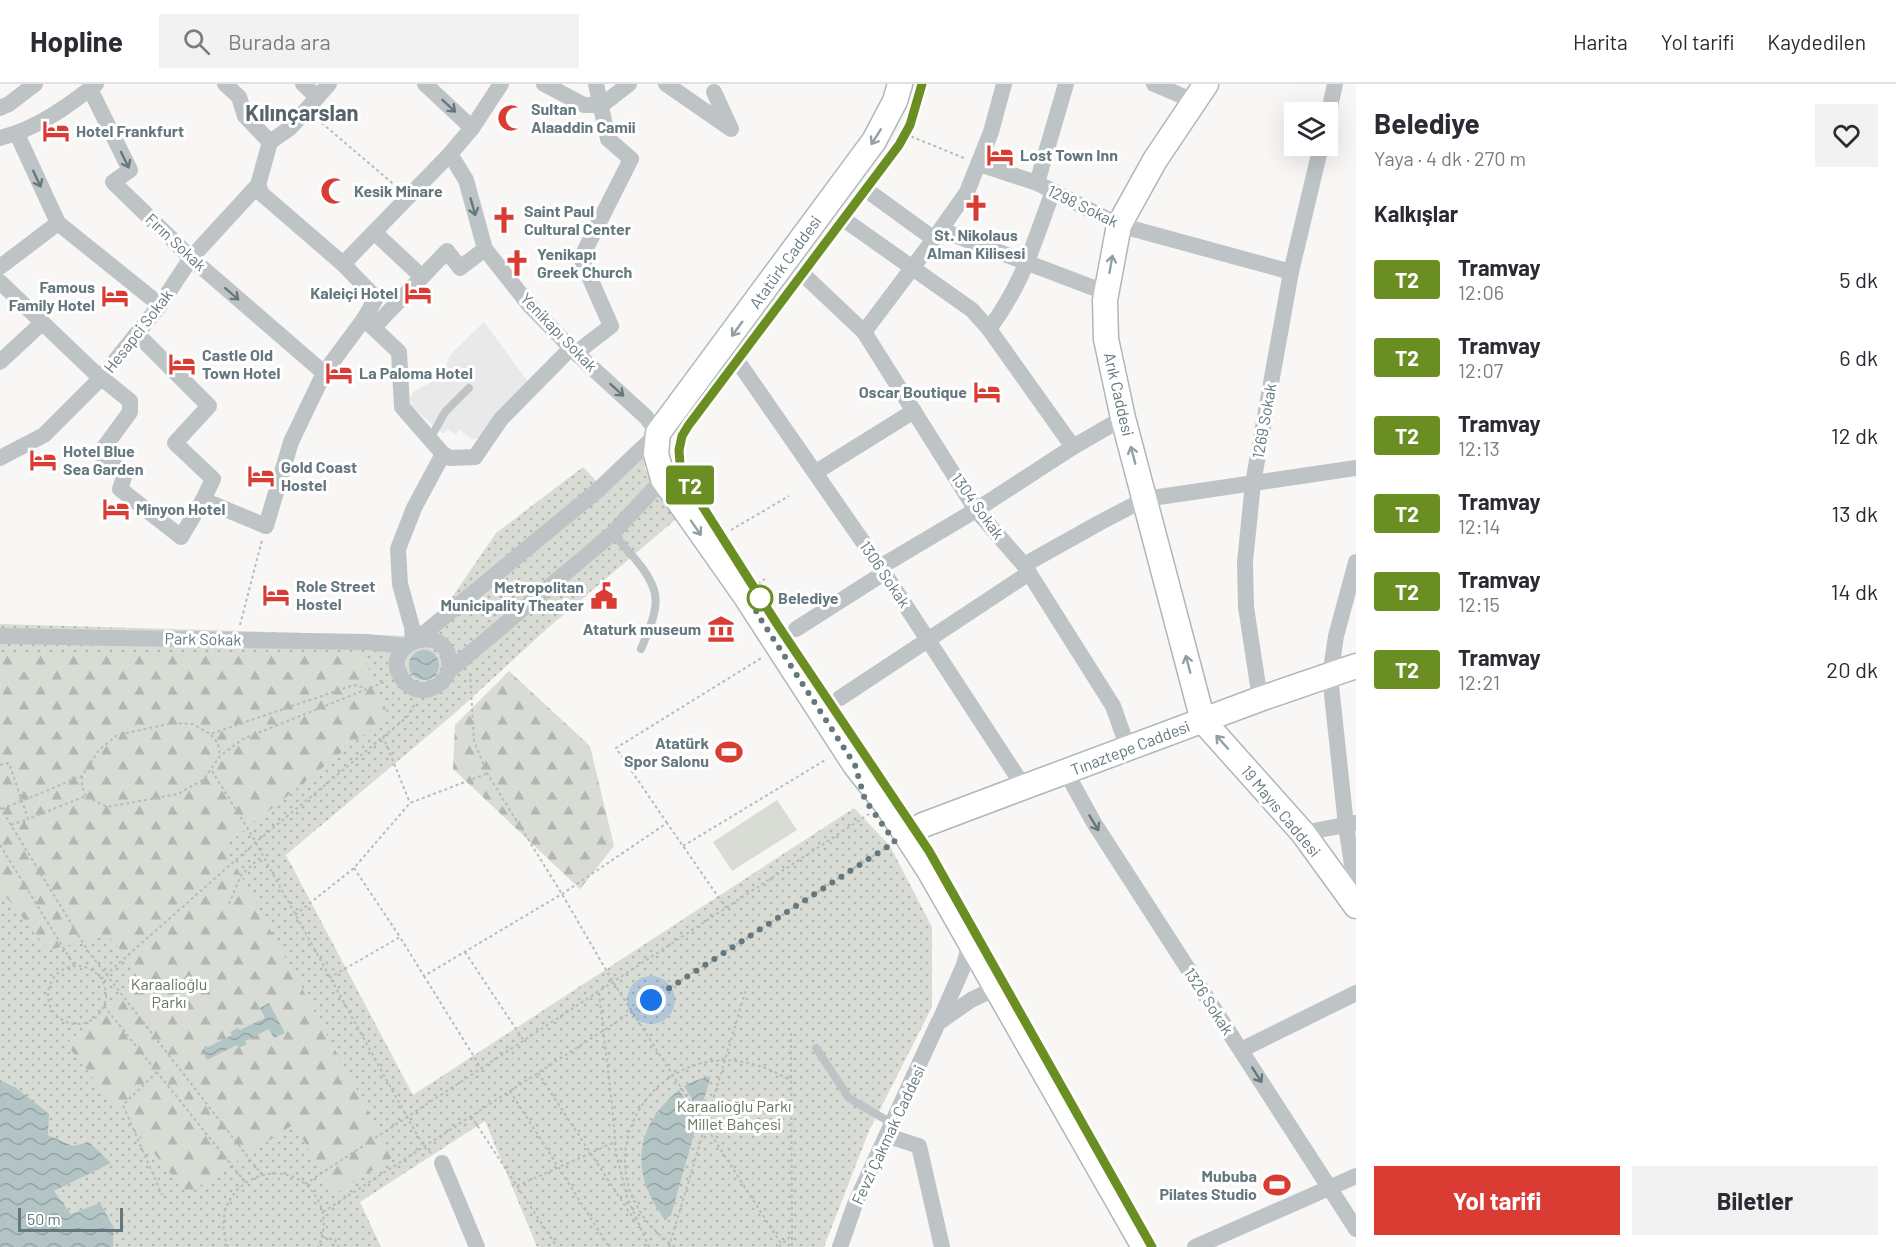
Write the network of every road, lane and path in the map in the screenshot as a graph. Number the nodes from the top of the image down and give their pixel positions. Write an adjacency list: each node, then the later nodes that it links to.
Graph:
1 (35, 84): 22 (street)
2 (225, 84): 27 (street)
3 (303, 84): 20 (street)
4 (329, 84): 20 (street)
5 (425, 84): 23 (street, one-way to 23)
6 (501, 84): 23 (street)
7 (544, 84): 21 (street)
8 (596, 84): 21 (street)
9 (629, 84): 21 (street)
10 (666, 84): 17 (street)
11 (900, 84): 66 (street, Atatürk Caddesi, one-way to 66)
12 (1004, 84): 30 (street)
13 (1066, 84): 31 (street)
14 (1154, 84): 18 (street)
15 (1335, 84): 19 (street)
16 (93, 86): 24 (street); 42 (street, Fırın Sokak, one-way to 42)
17 (714, 92)
18 (1200, 92): 38 (street, Arık Caddesi)
19 (1331, 102)
20 (311, 103): 27 (street); 35 (path)
21 (602, 105): 58 (street)
22 (0, 108)
23 (472, 128): 28 (street)
24 (17, 134): 26 (street); 37 (street, one-way to 37)
25 (905, 134): 30 (path)
26 (0, 138)
27 (270, 142): 32 (street)
28 (450, 154): 35 (street); 41 (street, Yenikapı Sokak, one-way to 41)
29 (1319, 156): 47 (street, 1269 Sokak)
30 (979, 164): 31 (street, 1298 Sokak); 40 (street)
31 (1037, 183): 33 (street, 1298 Sokak)
32 (258, 185): 42 (street, Hesapci Sokak); 44 (street)
33 (1053, 190): 38 (street, 1298 Sokak); 43 (street)
34 (872, 194): 40 (street)
35 (408, 197): 39 (street)
36 (849, 222): 46 (street)
37 (58, 223): 45 (street); 52 (street)
38 (1119, 225): 47 (street, 1298 Sokak); 51 (street, Arık Caddesi, one-way to 38)
39 (374, 232): 44 (street); 48 (street)
40 (938, 234): 43 (street); 46 (street)
41 (485, 249): 48 (street); 58 (street, Yenikapı Sokak)
42 (191, 258): 52 (street, Hesapci Sokak); 61 (street, Fırın Sokak, one-way to 61)
43 (1027, 262): 51 (street); 55 (street)
44 (343, 264): 54 (street)
45 (0, 267)
46 (913, 267): 55 (street); 56 (street)
47 (1291, 272): 74 (street, 1269 Sokak)
48 (421, 276): 54 (street)
49 (807, 278): 56 (street, 1304 Sokak)
50 (0, 282): 53 (street)
51 (1107, 293): 65 (street, Arık Caddesi)
52 (160, 305): 57 (street, Hesapci Sokak)
53 (42, 323): 59 (street); 62 (street)
54 (369, 323): 61 (street); 67 (street)
55 (989, 329): 68 (street)
56 (864, 332): 64 (street, 1304 Sokak)
57 (137, 334): 62 (street, Hesapci Sokak); 77 (street)
58 (574, 351): 66 (street, Yenikapı Sokak, one-way to 66); 69 (street)
59 (0, 362)
60 (741, 366): 72 (street, 1306 Sokak)
61 (324, 373): 79 (street)
62 (101, 378): 70 (street, Hesapci Sokak); 77 (street)
63 (469, 388): 67 (lane)
64 (914, 411): 72 (street); 78 (street, 1304 Sokak)
65 (1124, 418): 68 (street); 76 (street, Arık Caddesi, one-way to 65)
66 (658, 433): 73 (street); 89 (street)
67 (430, 439): 69 (street)
68 (1073, 447): 78 (street)
69 (443, 454): 89 (street)
70 (0, 458)
71 (1356, 468): 74 (street)
72 (816, 472): 84 (street, 1306 Sokak)
73 (663, 479): 81 (street); 108 (street, one-way to 108)
74 (1253, 483): 76 (street); 100 (street, 1269 Sokak)
75 (789, 496): 80 (path)
76 (1145, 499): 83 (street); 101 (street, Arık Caddesi, one-way to 76)
77 (203, 500): 79 (street)
78 (976, 510): 83 (street, 1304 Sokak); 84 (street)
79 (266, 526): 87 (path)
80 (731, 530)
81 (612, 532): 90 (lane); 92 (street)
82 (1356, 562): 95 (street)
83 (1026, 569): 88 (street); 104 (street, 1304 Sokak)
84 (882, 570): 85 (street); 88 (street, 1306 Sokak)
85 (796, 629)
86 (0, 636): 87 (street, Park Sokak)
87 (236, 639): 89 (street, Park Sokak)
88 (928, 640): 99 (street); 113 (street, 1306 Sokak)
89 (411, 643): 94 (street); 98 (street)
90 (641, 649)
91 (770, 652): 120 (path)
92 (469, 655): 94 (street); 111 (path)
93 (1356, 666): 95 (street, Tınaztepe Caddesi)
94 (449, 672): 98 (street)
95 (1330, 676): 100 (street, Tınaztepe Caddesi); 121 (street)
96 (391, 680): 97 (path)
97 (366, 688): 102 (path); 105 (path)
98 (424, 690): 103 (path)
99 (840, 698)
100 (1260, 699): 101 (street, Tınaztepe Caddesi)
101 (1203, 721): 104 (street, Tınaztepe Caddesi); 123 (street, 19 Mayıs Caddesi, one-way to 101)
102 (210, 734): 105 (path); 112 (path)
103 (383, 736): 116 (path); 125 (path)
104 (1128, 748): 110 (street, Tınaztepe Caddesi)
105 (220, 756): 109 (path)
106 (832, 756): 127 (path)
107 (0, 765): 115 (path)
108 (855, 765): 118 (street); 124 (street)
109 (212, 770): 114 (path); 125 (path)
110 (1066, 772): 113 (street, Tınaztepe Caddesi); 156 (street, 1326 Sokak, one-way to 156)
111 (487, 773): 116 (path); 131 (path)
112 (82, 776): 114 (path); 115 (path)
113 (1024, 787): 124 (street, Tınaztepe Caddesi)
114 (86, 796): 119 (path)
115 (22, 801): 117 (path); 119 (path)
116 (410, 803): 129 (path)
117 (0, 809): 122 (path)
118 (873, 812): 124 (street); 134 (path)
119 (28, 819): 122 (path)
120 (667, 823): 127 (path); 131 (path)
121 (1351, 824): 123 (street); 130 (street)
122 (11, 825): 140 (path)
123 (1303, 833): 133 (street, 19 Mayıs Caddesi)
124 (901, 838): 137 (street); 150 (path)
125 (255, 843): 128 (path); 140 (path)
126 (0, 845): 139 (path)
127 (683, 846): 134 (path)
128 (262, 856): 132 (path); 135 (path)
129 (354, 868): 135 (path); 136 (path)
130 (1356, 891)
131 (562, 894): 138 (path); 144 (path)
132 (229, 904)
133 (1356, 906)
134 (726, 908): 144 (path)
135 (295, 915): 142 (path)
136 (400, 937): 141 (path); 142 (path)
137 (970, 942): 146 (street); 151 (street, Fevzi Çakmak Caddesi)
138 (465, 952): 141 (path); 154 (path)
139 (74, 966): 143 (path); 149 (path)
140 (106, 975): 143 (path); 173 (path)
141 (424, 976): 158 (path)
142 (330, 978): 165 (path)
143 (101, 979): 149 (path)
144 (613, 982): 147 (path); 150 (path)
145 (747, 986): 157 (path)
146 (996, 988): 151 (street); 198 (street)
147 (599, 992): 152 (path); 154 (path)
148 (1356, 993): 156 (street)
149 (104, 1006): 159 (path)
150 (632, 1012): 152 (path); 161 (path)
151 (938, 1023): 167 (street, Fevzi Çakmak Caddesi)
152 (604, 1030): 160 (path); 168 (path)
153 (791, 1033): 162 (path)
154 (524, 1041): 158 (path)
155 (816, 1048): 167 (lane)
156 (1241, 1050): 178 (street, 1326 Sokak, one-way to 178)
157 (725, 1061): 161 (path); 162 (path); 166 (path)
158 (481, 1069): 165 (path)
159 (157, 1072): 175 (path); 179 (path)
160 (538, 1073): 163 (path); 170 (path)
161 (673, 1074): 166 (path); 185 (path)
162 (790, 1081): 183 (path)
163 (510, 1091): 164 (path); 172 (path)
164 (471, 1116): 169 (path); 177 (path)
165 (407, 1118): 169 (path); 176 (path)
166 (706, 1126): 185 (path); 186 (path)
167 (891, 1130): 196 (street, Fevzi Çakmak Caddesi); 197 (street)
168 (615, 1142): 170 (path); 181 (path)
169 (424, 1147): 171 (path); 180 (path)
170 (590, 1152): 172 (path); 181 (path)
171 (442, 1163): 190 (street)
172 (558, 1167): 177 (path); 192 (path)
173 (262, 1175): 175 (path); 176 (path)
174 (1356, 1176): 178 (street)
175 (245, 1182): 187 (path)
176 (305, 1184): 180 (path)
177 (517, 1186): 191 (path)
178 (1330, 1187): 182 (street, 1326 Sokak); 199 (street)
179 (162, 1195)
180 (323, 1212): 184 (path)
181 (640, 1229): 193 (path)
182 (1356, 1229)
183 (792, 1235): 186 (path); 195 (path)
184 (322, 1237): 188 (path); 189 (path)
185 (670, 1245): 194 (path)
186 (781, 1246)
187 (228, 1247)
188 (318, 1247)
189 (339, 1247)
190 (477, 1247)
191 (556, 1247)
192 (609, 1247)
193 (649, 1247)
194 (675, 1247)
195 (792, 1247)
196 (840, 1247)
197 (942, 1247)
198 (1144, 1247)
199 (1195, 1247)

